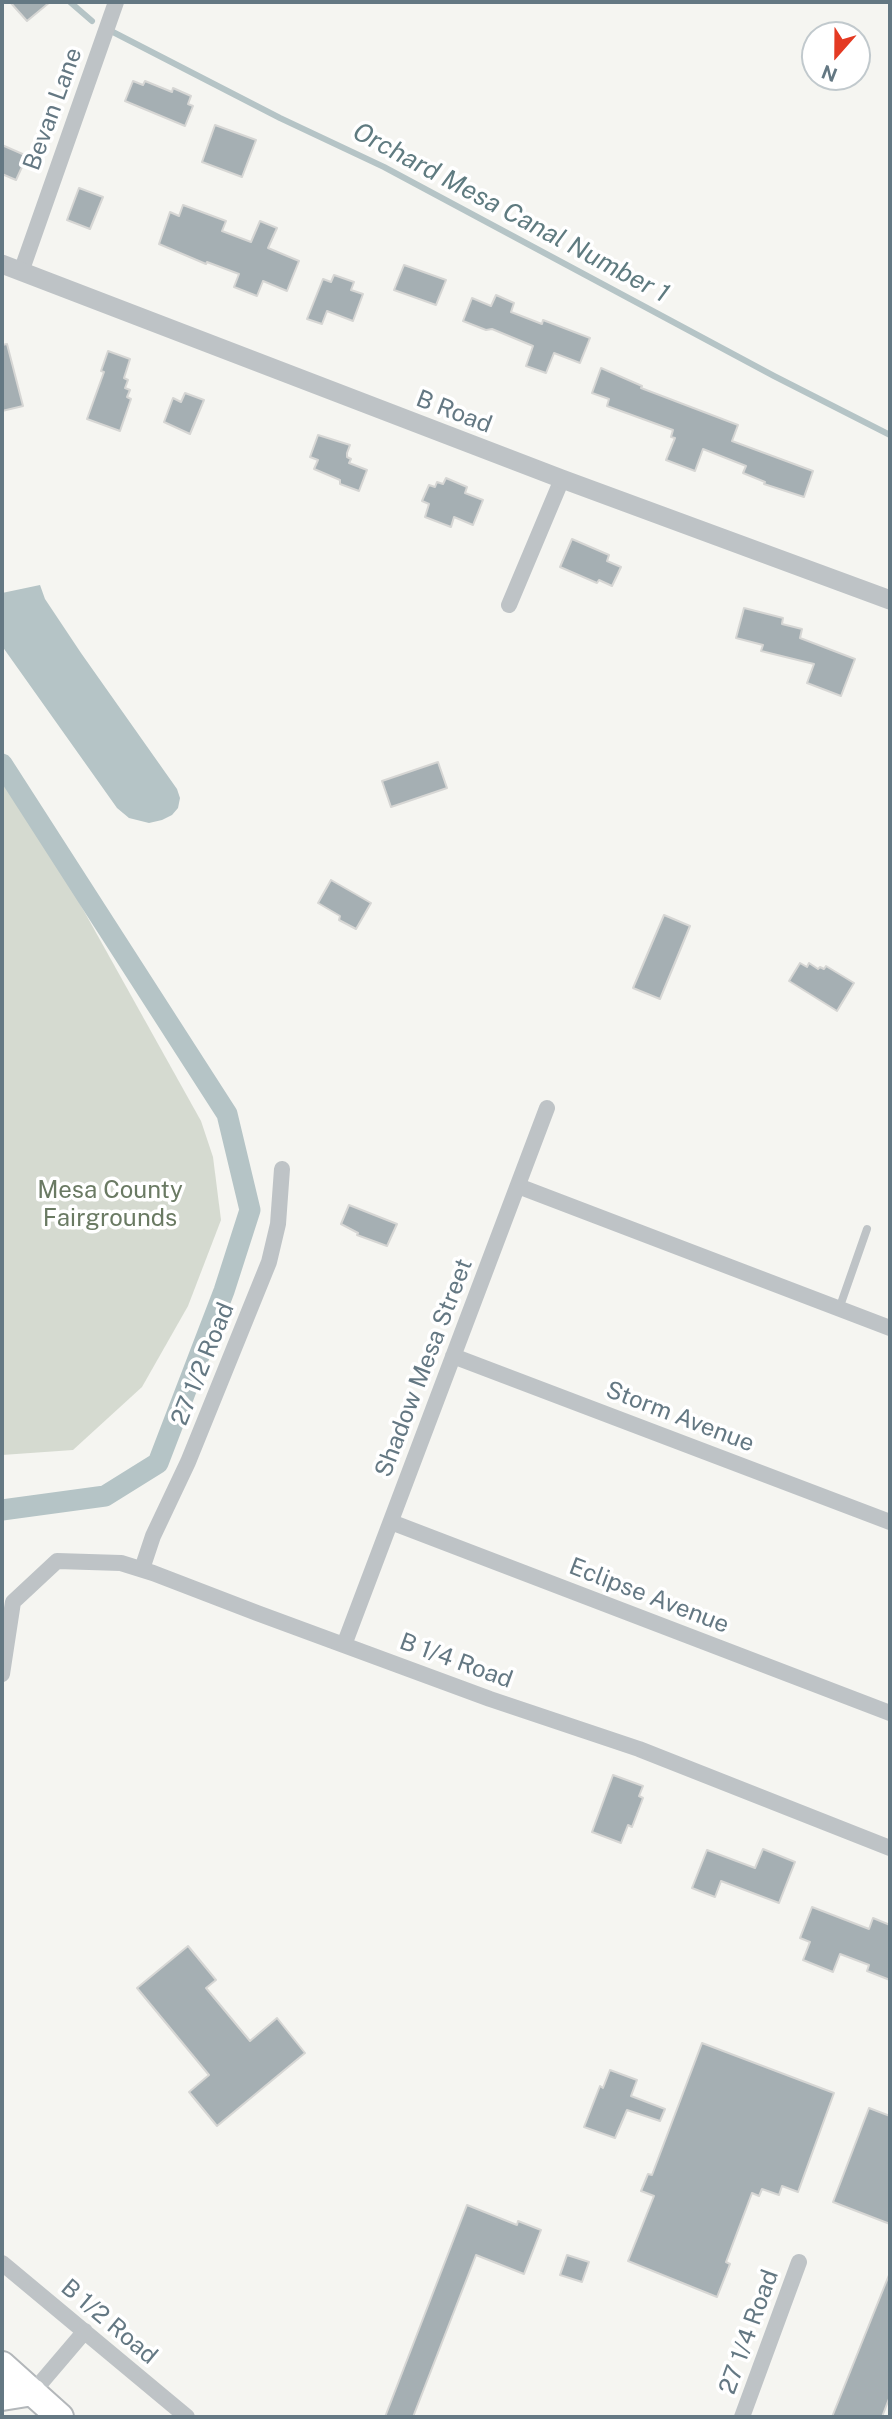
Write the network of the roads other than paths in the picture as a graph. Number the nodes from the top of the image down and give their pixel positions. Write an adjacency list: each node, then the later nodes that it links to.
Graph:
1 (117, 2): 3 (street, Bevan Lane)
2 (2, 264): 3 (street, B Road)
3 (21, 272): 4 (street, B Road)
4 (562, 479): 5 (street, B Road); 6 (street)
5 (890, 600)
6 (509, 605)
7 (547, 1108): 9 (street, Shadow Mesa Street)
8 (282, 1169): 16 (street, 27 1/2 Road)
9 (518, 1186): 11 (street); 13 (street, Shadow Mesa Street)
10 (867, 1230): 11 (lane)
11 (839, 1309): 12 (street)
12 (890, 1328)
13 (453, 1356): 14 (street, Shadow Mesa Street); 15 (street, Storm Avenue)
14 (391, 1522): 17 (street, Shadow Mesa Street); 19 (street, Eclipse Avenue)
15 (890, 1522)
16 (142, 1569): 17 (street, B 1/4 Road); 18 (street, B 1/4 Road)
17 (344, 1645): 20 (street, B 1/4 Road)
18 (2, 1674)
19 (890, 1713)
20 (890, 1848)
21 (799, 2262): 29 (street, 27 1/4 Road)
22 (2, 2263): 23 (street, B 1/2 Road)
23 (85, 2331): 25 (street); 28 (street, B 1/2 Road)
24 (2, 2365): 25 (highway)
25 (33, 2392): 26 (highway); 27 (highway)
26 (2, 2397)
27 (60, 2417)
28 (187, 2417)
29 (742, 2417)

